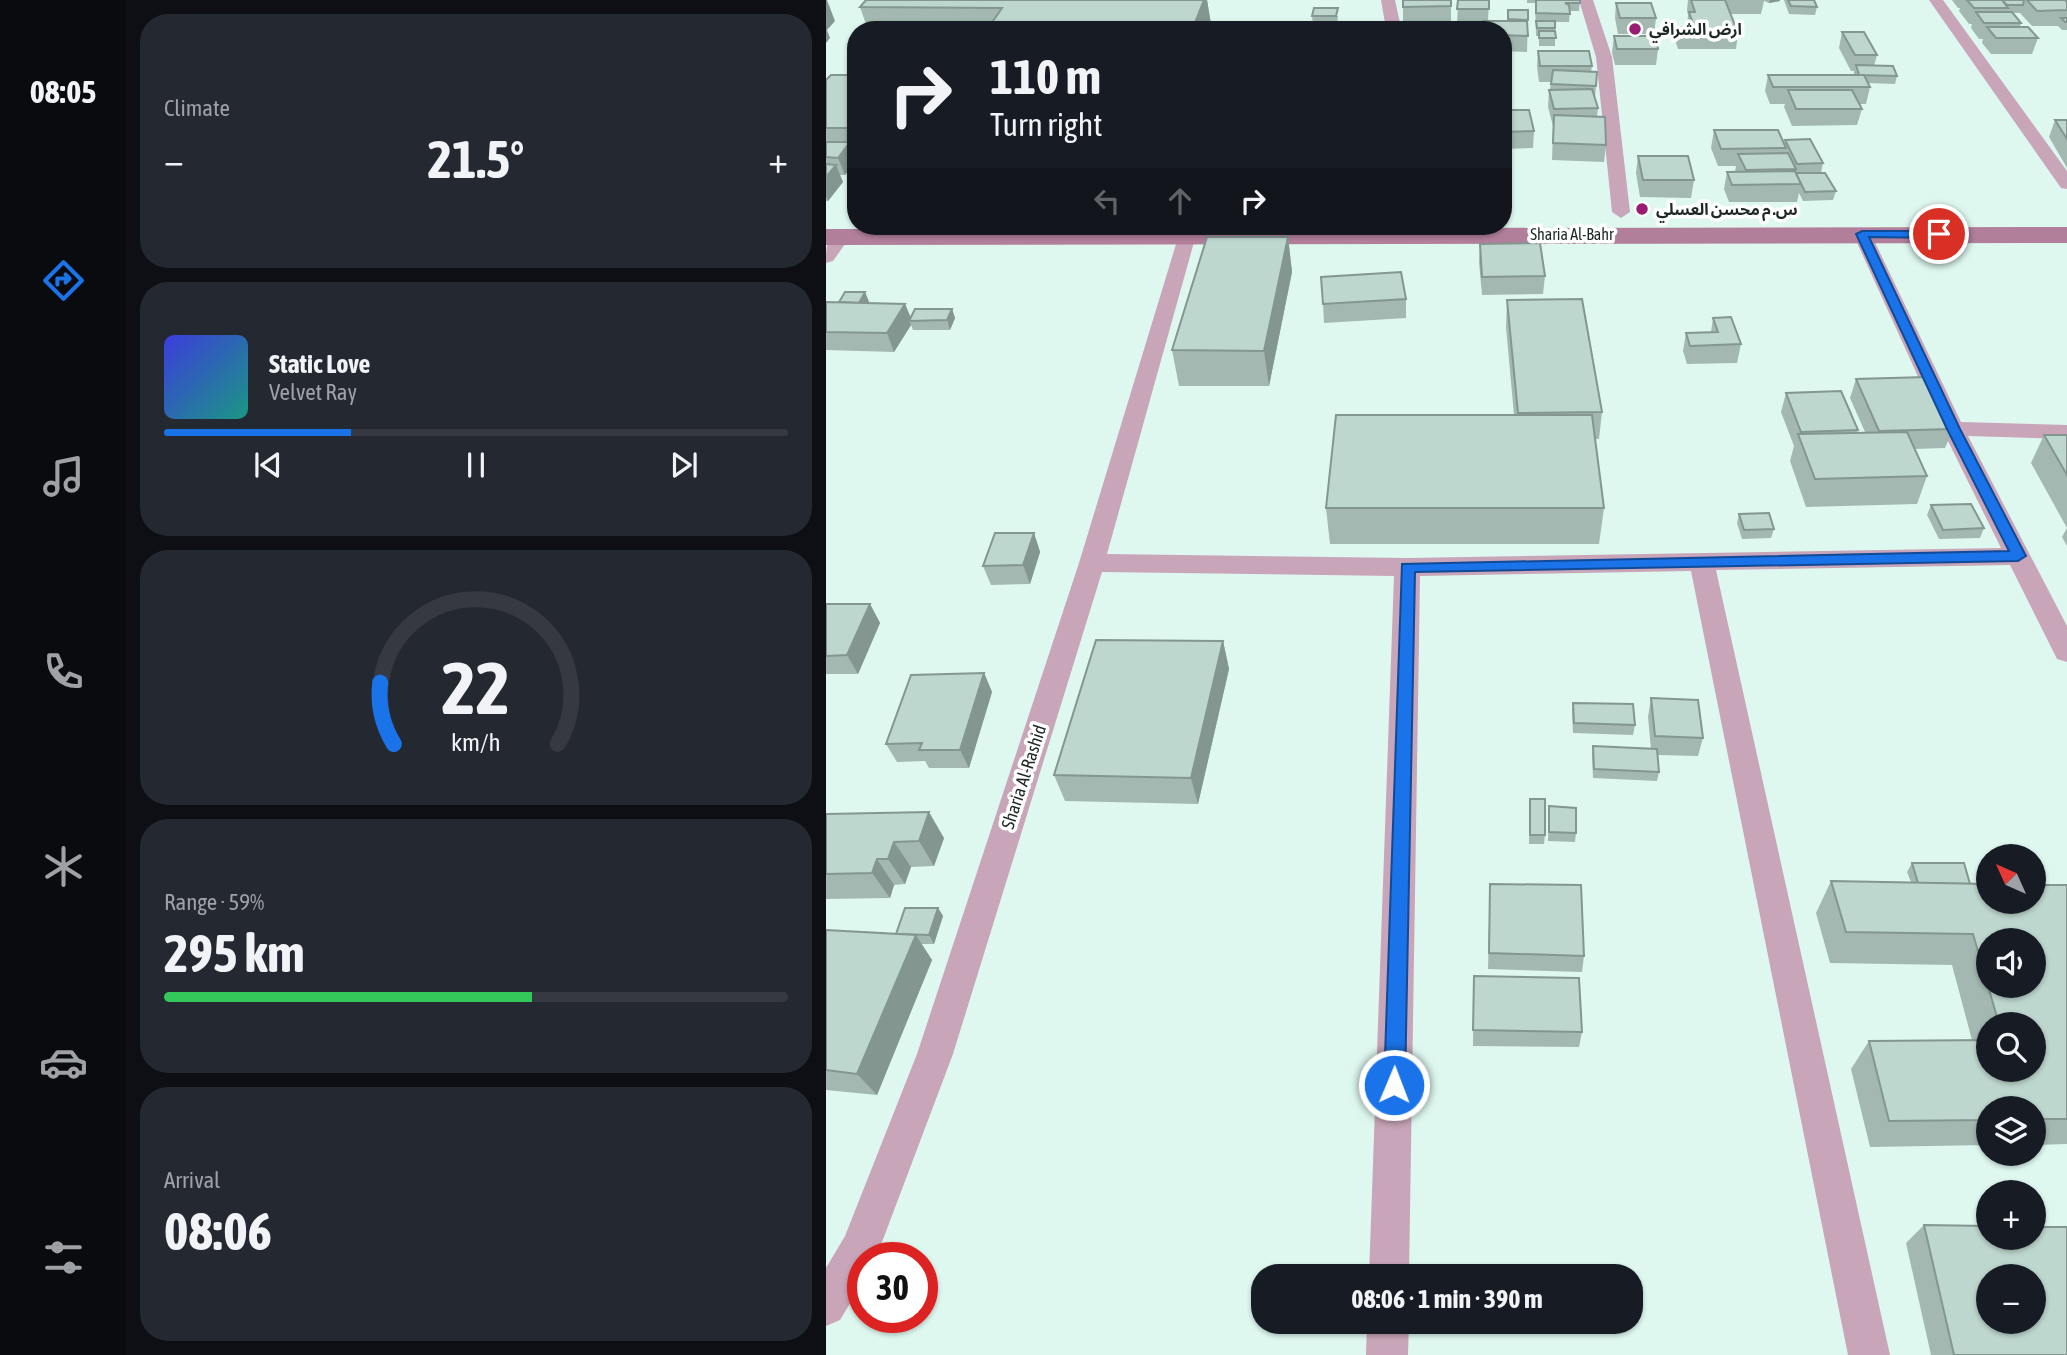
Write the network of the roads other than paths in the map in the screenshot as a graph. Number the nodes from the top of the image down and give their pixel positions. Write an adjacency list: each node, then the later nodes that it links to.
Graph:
1 (1388, 0): 6 (street)
2 (1586, 0): 8 (street)
3 (1936, 0): 7 (street)
4 (1208, 18): 5 (street)
5 (1213, 21)
6 (1392, 21)
7 (2067, 184)
8 (1621, 212): 9 (main road, Sharia Al-Bahr); 12 (main road, Sharia Al-Bahr)
9 (1512, 213)
10 (826, 214): 11 (main road)
11 (847, 214)
12 (2067, 215)
13 (1512, 231): 14 (main road, Sharia Al-Bahr)
14 (1862, 234): 15 (main road, Sharia Al-Bahr); 18 (street)
15 (2067, 234)
16 (1187, 235): 17 (main road, Sharia Al-Bahr); 21 (street, Sharia Al-Rashid)
17 (831, 244)
18 (1953, 429): 19 (street); 20 (street)
19 (2067, 432)
20 (2018, 556): 22 (street); 24 (street)
21 (1092, 563): 23 (street); 26 (street, Sharia Al-Rashid)
22 (1702, 563): 23 (street); 29 (street)
23 (1407, 568): 25 (street)
24 (2067, 652)
25 (1389, 1264)
26 (826, 1306)
27 (1388, 1334): 28 (street)
28 (1387, 1355)
29 (1869, 1355)

